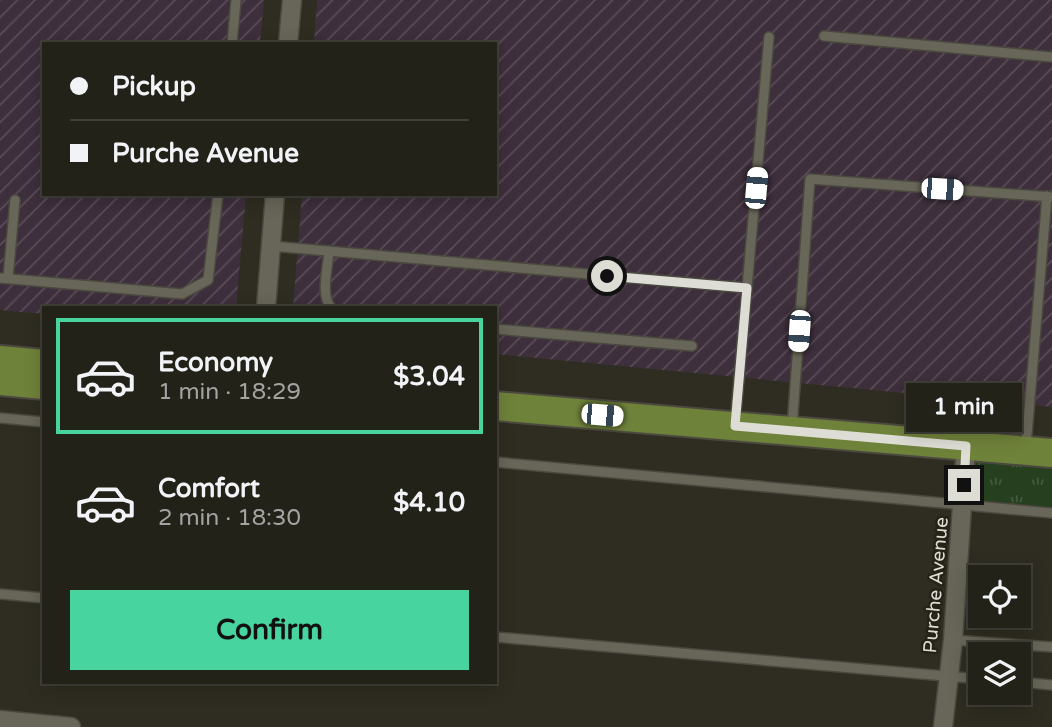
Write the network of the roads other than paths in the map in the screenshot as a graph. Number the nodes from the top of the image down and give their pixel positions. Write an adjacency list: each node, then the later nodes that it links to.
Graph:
1 (236, 0): 5 (lane)
2 (292, 0): 6 (street)
3 (824, 36): 7 (lane)
4 (769, 37): 15 (lane)
5 (232, 42)
6 (288, 42)
7 (1052, 57)
8 (219, 196): 14 (lane)
9 (275, 196): 12 (street)
10 (1050, 197): 30 (lane); 32 (lane)
11 (15, 200): 14 (lane)
12 (271, 246): 13 (lane); 16 (street)
13 (329, 251): 15 (lane); 17 (lane)
14 (4, 278)
15 (747, 288): 29 (lane)
16 (266, 306)
17 (330, 306)
18 (497, 329): 20 (lane)
19 (0, 345): 21 (main road)
20 (692, 346)
21 (42, 349)
22 (0, 360): 23 (main road)
23 (42, 364)
24 (0, 382): 25 (main road)
25 (42, 385)
26 (497, 406): 29 (main road)
27 (0, 418): 28 (lane)
28 (42, 422)
29 (735, 426): 30 (main road)
30 (792, 430): 31 (main road)
31 (966, 446): 32 (main road); 34 (street, Purche Avenue)
32 (1039, 452)
33 (497, 462): 34 (lane)
34 (963, 504): 35 (lane); 39 (street, Purche Avenue)
35 (1052, 513)
36 (0, 594): 37 (lane)
37 (42, 598)
38 (497, 637): 41 (lane)
39 (953, 640): 40 (lane); 41 (street, Purche Avenue)
40 (1052, 647)
41 (948, 676): 42 (lane); 47 (street, Purche Avenue)
42 (968, 678)
43 (1031, 683): 44 (lane)
44 (1052, 685)
45 (0, 720): 46 (street)
46 (71, 727)
47 (943, 727)

